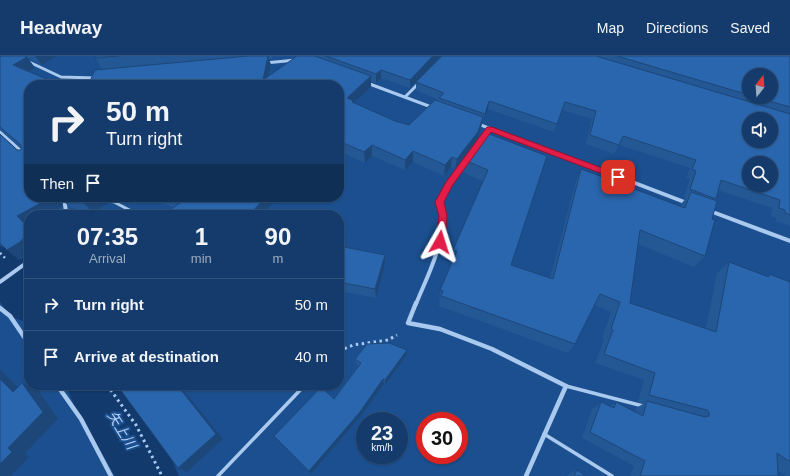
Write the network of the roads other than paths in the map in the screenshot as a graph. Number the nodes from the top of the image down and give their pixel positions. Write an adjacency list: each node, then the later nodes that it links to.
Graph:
1 (22, 59): 5 (street)
2 (304, 59): 3 (street)
3 (257, 64)
4 (425, 77): 7 (street)
5 (103, 78)
6 (362, 81): 7 (street)
7 (405, 97): 8 (street)
8 (440, 110)
9 (476, 124): 10 (street)
10 (490, 129): 12 (street); 16 (street)
11 (0, 132): 13 (street)
12 (485, 135)
13 (24, 154)
14 (467, 160): 24 (street)
15 (114, 202): 18 (lane)
16 (695, 206)
17 (702, 208): 19 (street)
18 (129, 210)
19 (790, 241)
20 (24, 265): 21 (street)
21 (0, 282)
22 (0, 308): 23 (street)
23 (24, 337)
24 (566, 386): 27 (lane); 28 (street)
25 (61, 390): 29 (street)
26 (300, 390): 30 (lane)
27 (648, 408)
28 (544, 434): 31 (street); 32 (lane)
29 (111, 476)
30 (218, 476)
31 (526, 476)
32 (612, 476)

